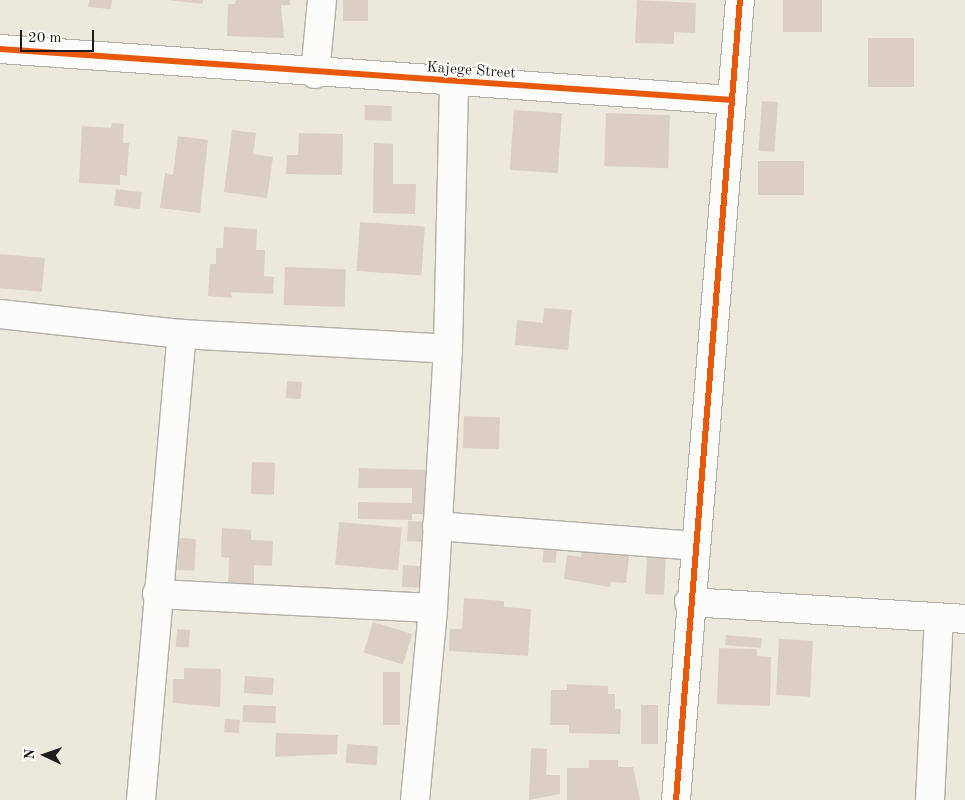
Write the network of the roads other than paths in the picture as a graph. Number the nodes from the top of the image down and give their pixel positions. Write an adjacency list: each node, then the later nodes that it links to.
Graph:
1 (322, 0): 4 (street)
2 (740, 0): 6 (street)
3 (0, 49): 4 (street, Kajege Street)
4 (315, 74): 5 (street, Kajege Street)
5 (454, 82): 6 (street, Kajege Street); 9 (street)
6 (732, 100): 11 (street)
7 (0, 314): 8 (street)
8 (182, 334): 9 (street); 12 (street)
9 (448, 349): 10 (street)
10 (437, 526): 11 (street); 14 (street)
11 (694, 546): 13 (street)
12 (157, 594): 14 (street); 16 (street)
13 (689, 602): 15 (street); 18 (street)
14 (433, 608): 17 (street)
15 (952, 618): 19 (street)
16 (141, 800)
17 (415, 800)
18 (676, 800)
19 (930, 800)

